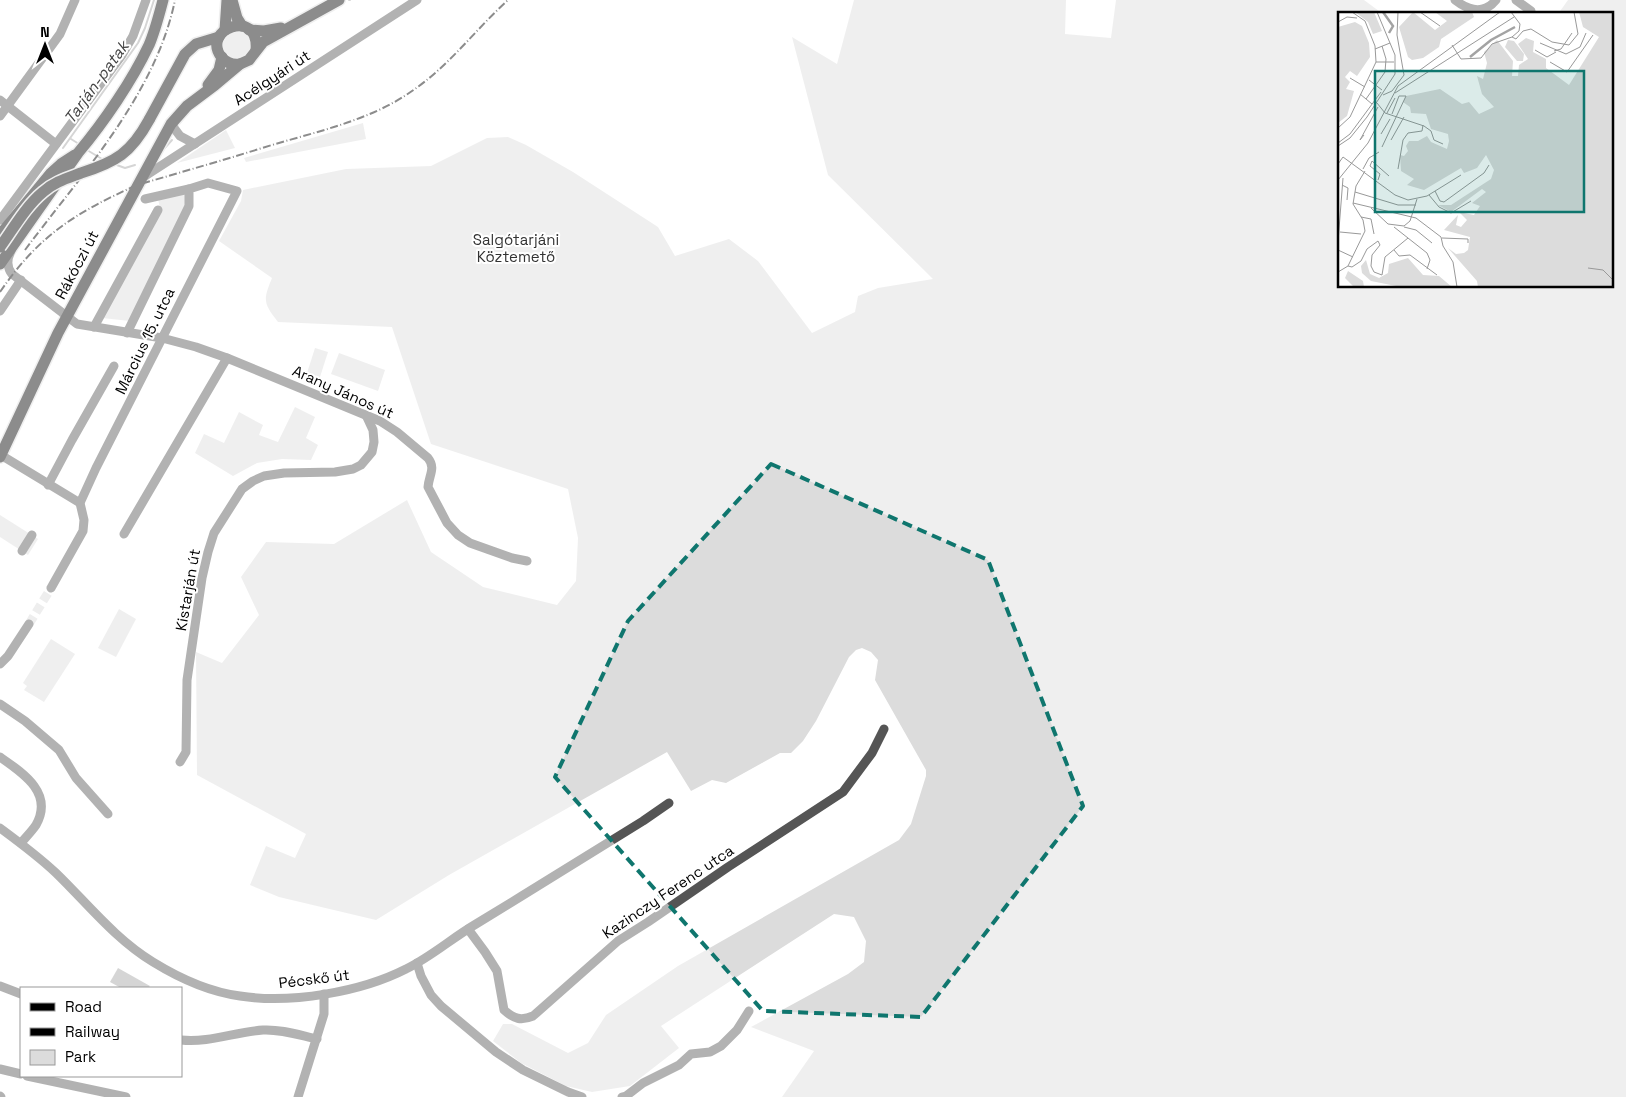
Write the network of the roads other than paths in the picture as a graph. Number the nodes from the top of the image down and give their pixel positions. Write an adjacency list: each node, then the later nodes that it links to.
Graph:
1 (75, 0): 20 (street)
2 (146, 0): 23 (street)
3 (163, 0): 25 (main road)
4 (227, 0): 14 (main road)
5 (232, 0): 13 (main road)
6 (339, 0): 12 (main road)
7 (417, 0): 24 (street, Acélgyári út)
8 (1455, 0): 9 (street)
9 (1496, 0)
10 (1516, 0): 11 (street)
11 (1531, 12)
12 (297, 24): 13 (main road); 15 (main road)
13 (246, 28): 14 (main road); 15 (main road)
14 (222, 33): 16 (main road); 18 (main road)
15 (256, 50): 17 (main road)
16 (220, 54): 17 (main road); 18 (main road); 19 (main road)
17 (240, 64): 19 (main road)
18 (178, 66): 32 (main road, bridge)
19 (198, 98): 22 (main road, Rákóczi út)
20 (4, 103): 21 (street); 23 (street)
21 (0, 116)
22 (170, 124): 24 (street); 26 (main road, Rákóczi út)
23 (56, 144): 30 (street)
24 (196, 144): 26 (street, Acélgyári út)
25 (78, 153): 31 (main road); 33 (main road)
26 (140, 179): 36 (main road, Rákóczi út)
27 (189, 189): 28 (street); 41 (street); 42 (street, Március 15. utca)
28 (146, 199)
29 (158, 210): 40 (street)
30 (0, 220)
31 (0, 235)
32 (0, 247)
33 (13, 247): 34 (main road); 35 (street)
34 (0, 264)
35 (21, 280): 37 (street); 38 (street)
36 (74, 304): 37 (street); 39 (main road, Rákóczi út)
37 (54, 306): 39 (street)
38 (0, 311)
39 (66, 317): 40 (street, Arany János út); 48 (main road, Rákóczi út)
40 (94, 327): 41 (street, Arany János út)
41 (127, 333): 42 (street, Arany János út)
42 (162, 338): 43 (street, Arany János út); 50 (street, Március 15. utca)
43 (228, 358): 45 (street, Arany János út); 51 (street)
44 (114, 366): 49 (street)
45 (366, 415): 46 (street, Arany János út); 47 (street)
46 (388, 427): 47 (street, Kistarján út); 54 (street, Arany János út)
47 (374, 442): 61 (street, Kistarján út)
48 (0, 456): 49 (street)
49 (48, 485): 50 (street)
50 (80, 503): 55 (street)
51 (124, 534)
52 (32, 535): 53 (street)
53 (22, 551)
54 (527, 562)
55 (51, 588)
56 (29, 624): 57 (street)
57 (0, 663)
58 (0, 704): 63 (street)
59 (884, 729): 66 (street, Kazinczy Ferenc utca)
60 (0, 757): 65 (street)
61 (180, 762)
62 (669, 803): 66 (street, Pécskő út)
63 (108, 814)
64 (0, 828): 65 (street, Pécskő út)
65 (21, 843): 70 (street, Pécskő út)
66 (468, 929): 67 (street, Pécskő út)
67 (417, 963): 70 (street, Pécskő út); 79 (street)
68 (0, 986): 69 (street)
69 (20, 994)
70 (324, 994): 73 (street)
71 (749, 1011): 80 (street)
72 (182, 1040): 73 (street)
73 (317, 1040): 78 (street)
74 (0, 1069): 75 (street)
75 (20, 1074)
76 (32, 1077): 77 (street)
77 (126, 1097)
78 (298, 1097)
79 (582, 1097)
80 (626, 1097)

